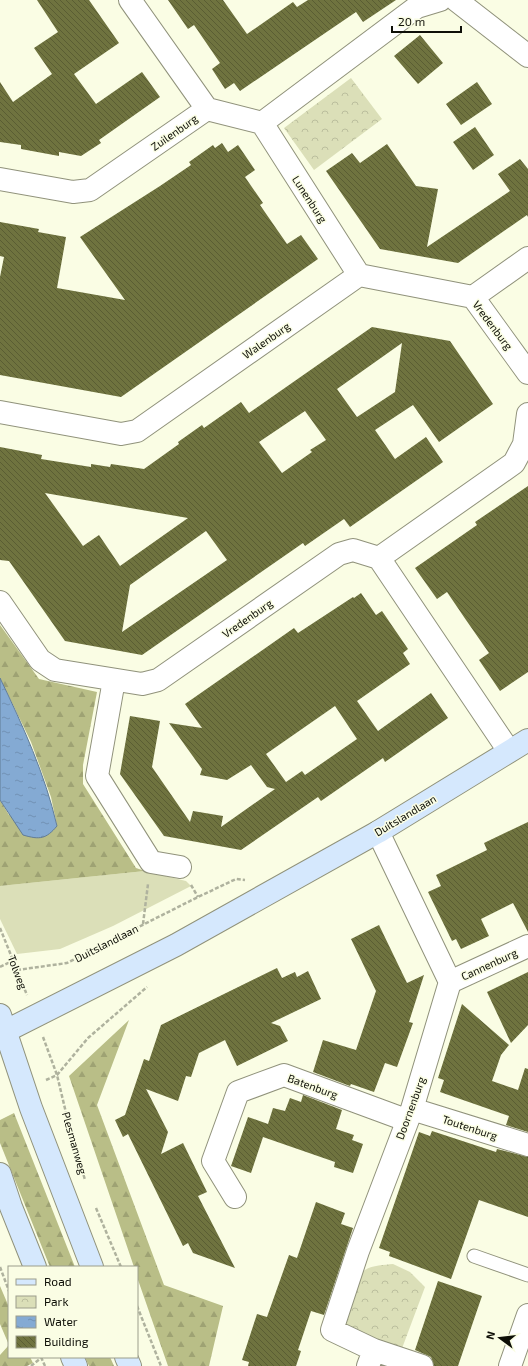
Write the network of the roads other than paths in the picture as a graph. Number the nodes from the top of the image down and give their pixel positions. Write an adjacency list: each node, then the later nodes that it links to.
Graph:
1 (130, 0): 5 (street)
2 (440, 0): 6 (street)
3 (456, 0): 4 (street)
4 (528, 56)
5 (207, 110): 6 (street, Zuilenburg); 7 (street, Zuilenburg)
6 (262, 123): 9 (street, Lunenburg)
7 (0, 179)
8 (528, 258): 10 (street)
9 (359, 275): 10 (street); 12 (street, Walenburg)
10 (472, 297): 11 (street, Vredenburg)
11 (528, 373)
12 (0, 412)
13 (528, 414): 14 (street)
14 (379, 558): 16 (street, Vredenburg); 18 (street)
15 (0, 602): 16 (street, Vredenburg)
16 (114, 680): 20 (street)
17 (528, 740): 18 (main road, Duitslandlaan)
18 (509, 751): 19 (main road, Duitslandlaan)
19 (378, 832): 22 (street); 23 (main road, Duitslandlaan)
20 (180, 867)
21 (528, 946): 22 (street, Cannenburg)
22 (450, 982): 24 (street, Doornenburg)
23 (2, 1026): 30 (main road)
24 (409, 1115): 25 (street, Toutenburg); 27 (street, Batenburg); 33 (street, Doornenburg)
25 (528, 1145)
26 (0, 1174): 29 (main road)
27 (235, 1197)
28 (474, 1256): 31 (lane)
29 (35, 1266)
30 (92, 1266)
31 (528, 1275)
32 (528, 1315): 35 (street)
33 (371, 1358): 34 (street)
34 (422, 1366)
35 (510, 1366)

